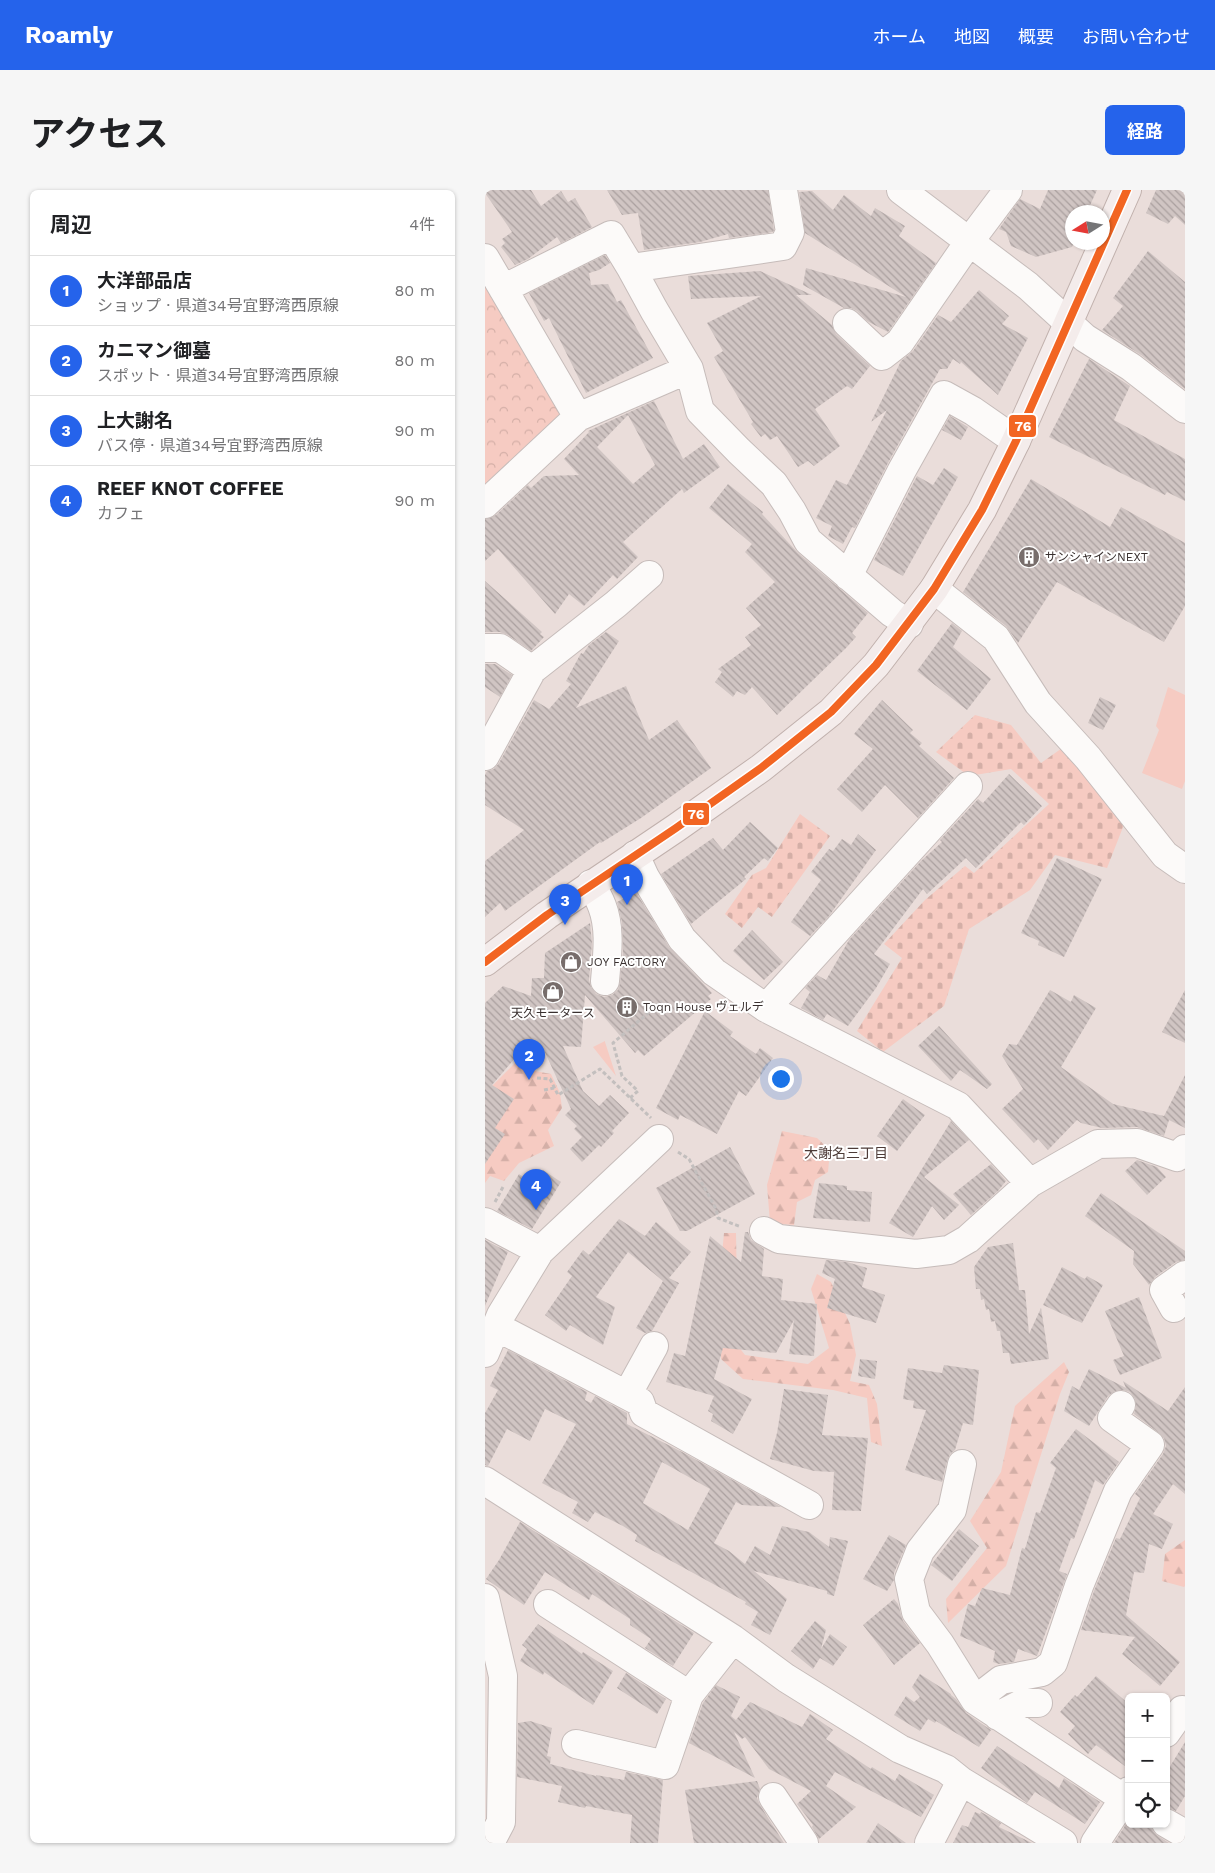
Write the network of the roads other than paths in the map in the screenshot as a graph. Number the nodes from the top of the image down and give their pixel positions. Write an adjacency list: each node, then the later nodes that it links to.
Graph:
1 (783, 190): 7 (street)
2 (901, 190): 5 (street)
3 (1008, 190): 5 (street)
4 (1127, 190): 10 (main road)
5 (969, 242): 9 (street); 10 (street)
6 (485, 258): 8 (street)
7 (631, 268): 8 (street); 11 (street)
8 (503, 289): 13 (street)
9 (847, 323)
10 (1068, 324): 12 (street); 14 (main road)
11 (689, 369): 13 (street); 17 (street)
12 (1185, 409)
13 (578, 416): 15 (street)
14 (1016, 441): 17 (street); 18 (main road)
15 (485, 504)
16 (649, 576): 21 (street)
17 (848, 576): 19 (street)
18 (935, 589): 19 (main road); 25 (street)
19 (909, 624): 24 (main road)
20 (485, 648): 21 (street)
21 (532, 670): 22 (street)
22 (485, 756)
23 (968, 786): 29 (street)
24 (635, 855): 26 (main road); 29 (street)
25 (1185, 869)
26 (591, 884): 27 (main road); 28 (street)
27 (485, 962)
28 (605, 981)
29 (766, 1008): 32 (street)
30 (659, 1139): 35 (street)
31 (1182, 1160): 32 (street)
32 (1030, 1183): 34 (street)
33 (485, 1222): 35 (street)
34 (764, 1231)
35 (540, 1251): 38 (street)
36 (1185, 1275): 37 (street)
37 (1174, 1308)
38 (494, 1317): 40 (street); 41 (street)
39 (654, 1346): 41 (street)
40 (485, 1353)
41 (627, 1395): 45 (street)
42 (1121, 1406): 52 (street)
43 (962, 1464): 52 (street)
44 (485, 1481): 48 (street)
45 (809, 1505)
46 (485, 1598): 49 (street)
47 (548, 1604): 50 (street)
48 (733, 1639): 50 (street); 58 (street)
49 (503, 1676): 51 (street); 64 (street)
50 (689, 1695): 57 (street)
51 (485, 1699)
52 (975, 1700): 55 (street)
53 (1038, 1703): 55 (street)
54 (1184, 1709): 56 (street)
55 (998, 1716): 59 (street)
56 (1170, 1728)
57 (576, 1744)
58 (961, 1781): 66 (street); 67 (street)
59 (1125, 1796)
60 (773, 1797): 65 (street)
61 (1125, 1800): 68 (street)
62 (1170, 1825): 63 (street)
63 (1185, 1834)
64 (490, 1843)
65 (804, 1843)
66 (929, 1843)
67 (1063, 1843)
68 (1095, 1843)

